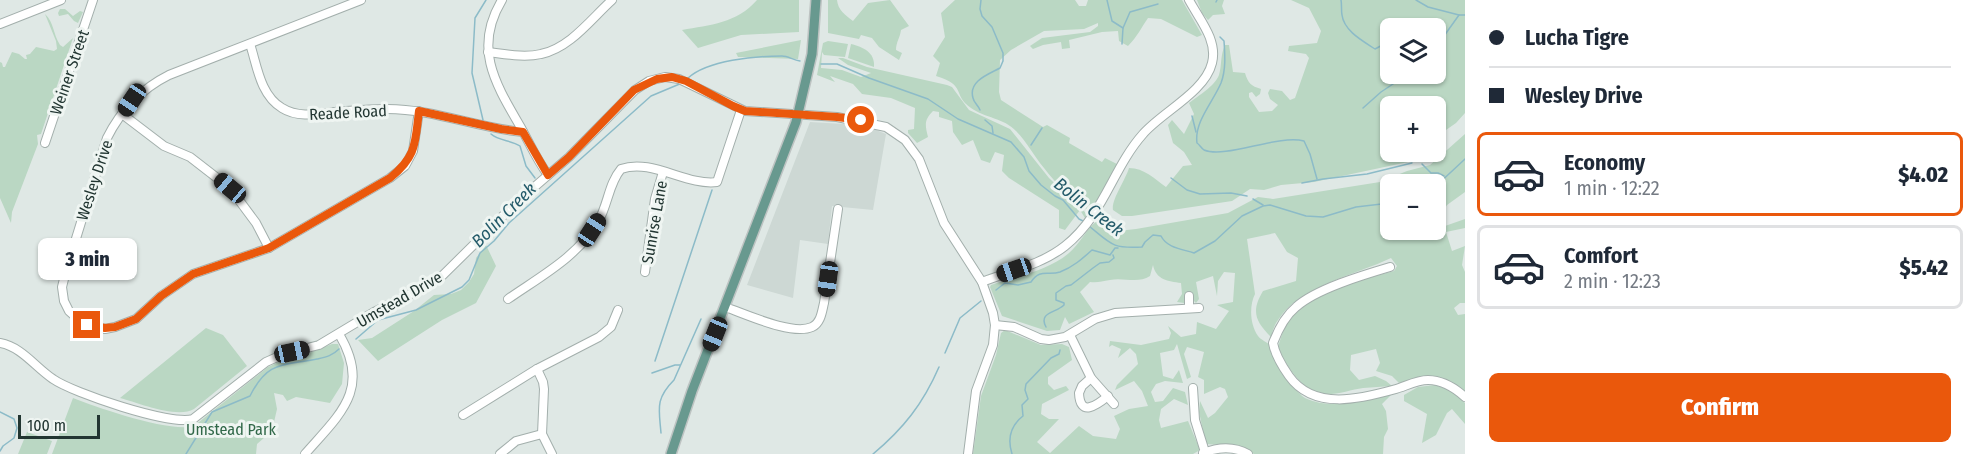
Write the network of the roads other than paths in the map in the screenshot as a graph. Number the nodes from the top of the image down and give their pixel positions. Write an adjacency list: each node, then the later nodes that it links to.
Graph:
1 (61, 0): 8 (street)
2 (93, 0): 16 (street, Weiner Street)
3 (361, 0): 9 (street, Wesley Drive)
4 (502, 0): 10 (street)
5 (612, 0): 10 (street)
6 (816, 0): 14 (main road)
7 (1189, 0): 23 (street)
8 (0, 24)
9 (250, 44): 12 (street, Reade Road); 13 (street, Wesley Drive)
10 (488, 52): 15 (street)
11 (741, 110): 14 (street, Umstead Drive); 17 (street); 18 (street, Umstead Drive)
12 (419, 111): 15 (street, Reade Road); 20 (street, Wesley Drive)
13 (122, 114): 20 (street); 20 (street, Wesley Drive)
14 (798, 115): 23 (street, Umstead Drive); 26 (main road)
15 (523, 132): 18 (street)
16 (45, 143)
17 (663, 172): 22 (street, Sunrise Lane); 25 (street)
18 (548, 175): 31 (street, Umstead Drive)
19 (838, 209): 26 (street)
20 (269, 248)
21 (1390, 267): 38 (street)
22 (645, 272)
23 (982, 282): 30 (street, Umstead Drive)
24 (1189, 297): 27 (street)
25 (508, 299)
26 (725, 307): 46 (main road)
27 (1190, 308): 28 (street); 32 (street)
28 (1200, 308)
29 (618, 310): 34 (street)
30 (995, 325): 32 (street); 47 (street)
31 (339, 334): 33 (street, Umstead Drive); 43 (street)
32 (1070, 335): 35 (street)
33 (0, 343)
34 (537, 369): 40 (street); 41 (street)
35 (1091, 378): 37 (street); 37 (street)
36 (1193, 388): 42 (street)
37 (1107, 396): 39 (street)
38 (1465, 397)
39 (1114, 404)
40 (463, 415)
41 (542, 434): 44 (street); 45 (street)
42 (1204, 453): 48 (street)
43 (305, 454)
44 (500, 454)
45 (552, 454)
46 (671, 454)
47 (968, 454)
48 (1248, 454)

